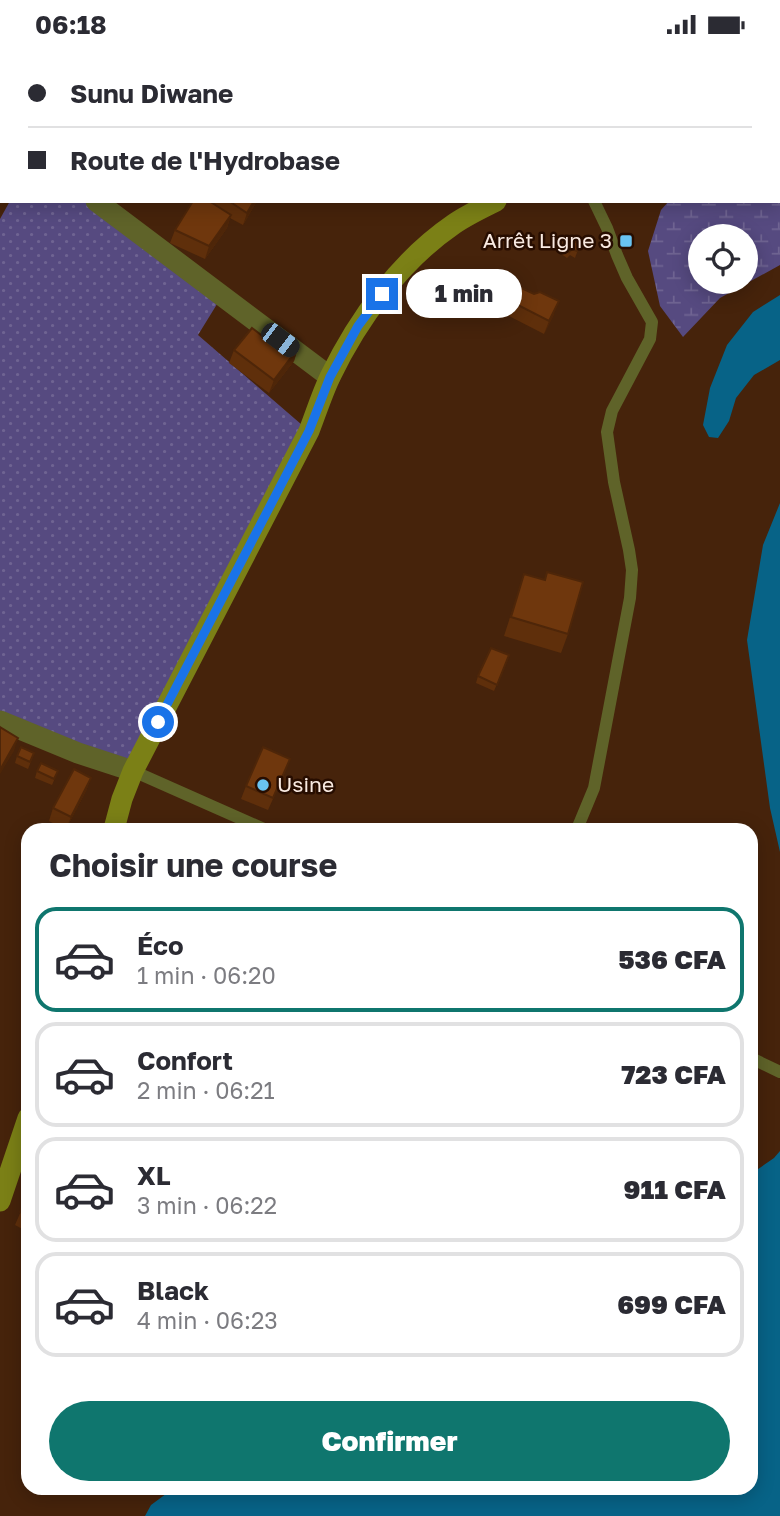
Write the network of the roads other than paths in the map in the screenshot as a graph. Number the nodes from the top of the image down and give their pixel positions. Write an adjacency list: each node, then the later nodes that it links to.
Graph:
1 (99, 203): 4 (street)
2 (492, 203): 4 (street)
3 (595, 203): 9 (lane)
4 (330, 377): 6 (street)
5 (0, 721): 6 (street)
6 (133, 771): 7 (street); 8 (lane)
7 (116, 823)
8 (250, 823)
9 (580, 823)
10 (758, 1061): 11 (lane)
11 (780, 1072)
12 (21, 1139): 13 (street)
13 (0, 1201)

